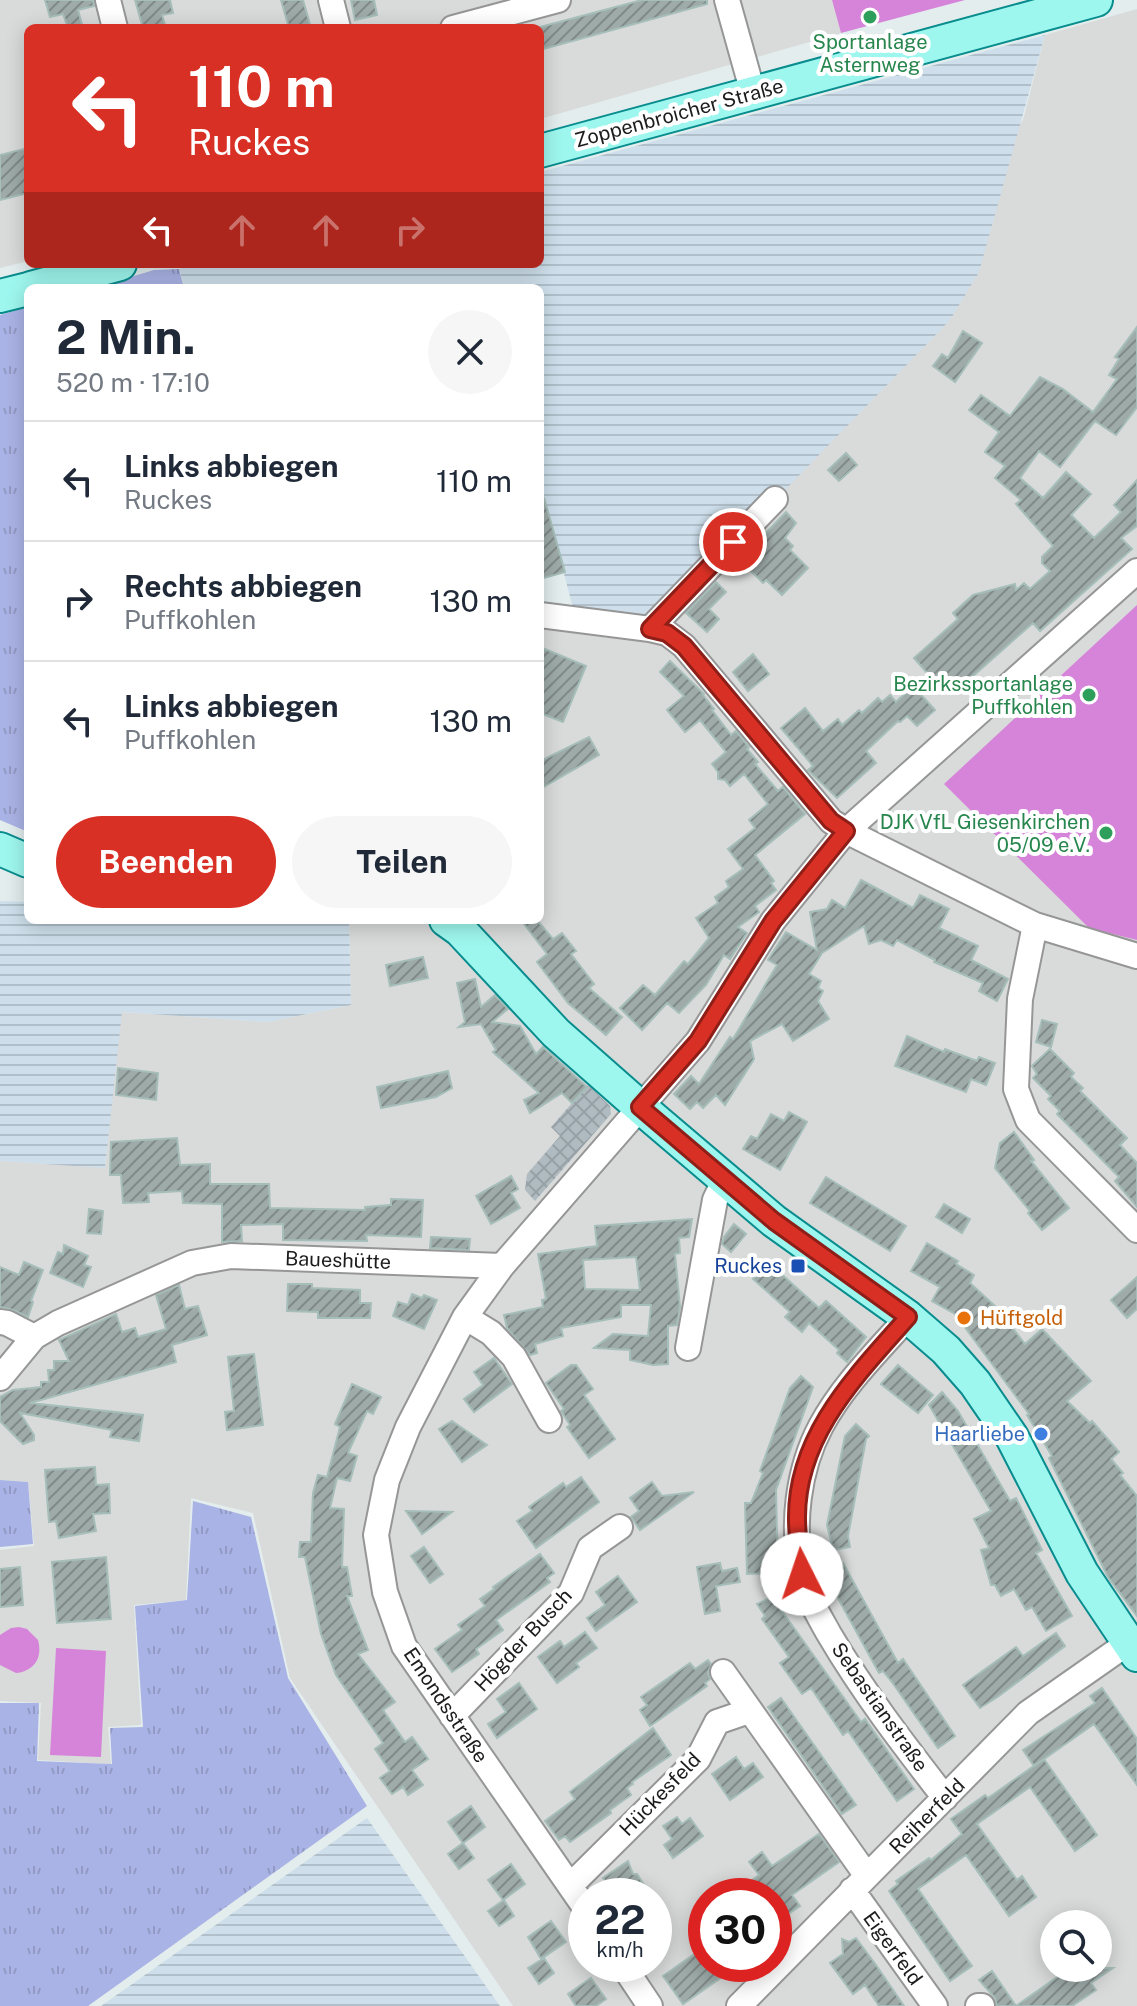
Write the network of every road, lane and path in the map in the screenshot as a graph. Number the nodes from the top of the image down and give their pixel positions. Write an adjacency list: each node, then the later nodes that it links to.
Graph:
1 (108, 0): 7 (street)
2 (331, 0): 8 (street)
3 (558, 0): 6 (street)
4 (727, 0): 10 (street)
5 (1096, 0): 10 (main road, Zoppenbroicher Straße)
6 (530, 4): 9 (street)
7 (114, 24)
8 (337, 24)
9 (466, 24)
10 (753, 93): 11 (main road, Zoppenbroicher Straße)
11 (544, 150)
12 (105, 268): 13 (main road)
13 (45, 284)
14 (24, 290): 15 (main road)
15 (0, 296)
16 (775, 499): 19 (street)
17 (1137, 571): 20 (street)
18 (544, 616): 19 (street)
19 (650, 629): 20 (street)
20 (846, 831): 26 (street); 28 (street)
21 (0, 849): 23 (main road)
22 (0, 859): 24 (main road)
23 (24, 859)
24 (24, 867)
25 (452, 924): 28 (main road)
26 (1035, 925): 27 (street); 30 (street)
27 (1137, 956)
28 (640, 1107): 29 (main road); 31 (street)
29 (725, 1179): 33 (main road); 36 (street)
30 (1137, 1230)
31 (502, 1266): 32 (street, Emondsstraße); 35 (street, Baueshütte)
32 (465, 1317): 38 (street); 43 (street, Emondsstraße)
33 (908, 1317): 40 (main road); 44 (street, Sebastianstraße)
34 (0, 1322): 35 (street)
35 (34, 1337): 37 (street, Baueshütte)
36 (688, 1348)
37 (0, 1378)
38 (549, 1420)
39 (620, 1527): 43 (street, Högder Busch)
40 (1132, 1649): 44 (street, Reiherfeld)
41 (723, 1672): 42 (street, Eigerfeld)
42 (749, 1711): 45 (street, Hückesfeld); 47 (street, Eigerfeld)
43 (452, 1716): 46 (street, Emondsstraße)
44 (945, 1798): 47 (street, Reiherfeld)
45 (578, 1878)
46 (568, 1881)
47 (860, 1883): 50 (street, Reiherfeld); 51 (street, Eigerfeld)
48 (634, 1982): 49 (street)
49 (650, 2006)
50 (739, 2006)
51 (935, 2006)

